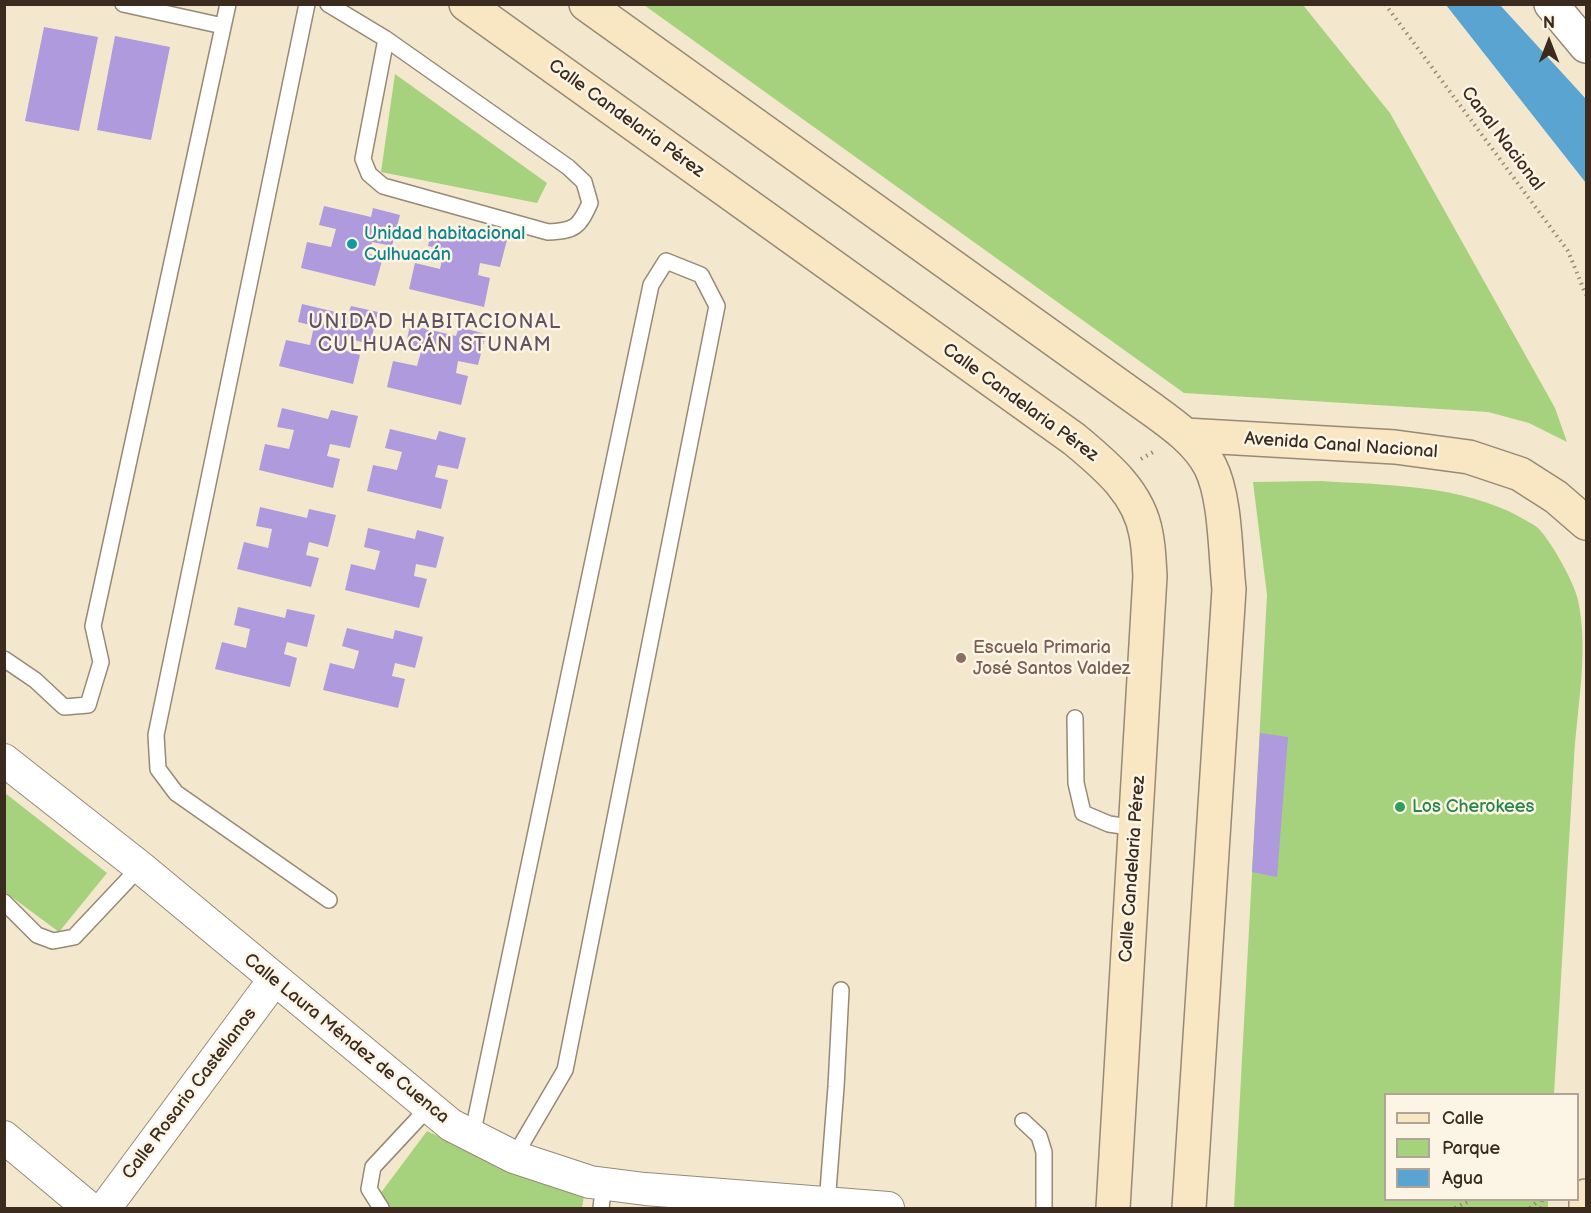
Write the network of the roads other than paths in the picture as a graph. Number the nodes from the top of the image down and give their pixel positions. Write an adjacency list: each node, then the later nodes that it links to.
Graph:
1 (123, 4): 8 (lane)
2 (228, 4): 8 (lane)
3 (307, 4): 18 (lane)
4 (328, 4): 9 (lane)
5 (466, 4): 16 (main road, Calle Candelaria Pérez)
6 (586, 4): 11 (main road)
7 (1558, 8): 10 (street)
8 (223, 26): 13 (lane)
9 (386, 39): 9 (lane)
10 (1587, 46)
11 (1185, 435): 12 (main road, Avenida Canal Nacional); 36 (main road)
12 (1587, 523)
13 (4, 659)
14 (1075, 718): 16 (lane)
15 (4, 760): 17 (street, Calle Laura Méndez de Cuenca)
16 (1136, 828): 35 (main road, Calle Candelaria Pérez)
17 (140, 867): 19 (lane); 20 (street, Calle Laura Méndez de Cuenca)
18 (329, 900)
19 (4, 902)
20 (274, 980): 22 (street, Calle Laura Méndez de Cuenca); 31 (street, Calle Rosario Castellanos)
21 (841, 990): 29 (lane)
22 (429, 1107): 24 (street, Calle Laura Méndez de Cuenca); 32 (lane)
23 (1023, 1121): 34 (lane)
24 (472, 1136): 26 (street, Calle Laura Méndez de Cuenca); 26 (lane)
25 (4, 1137): 30 (street)
26 (514, 1157): 27 (street, Calle Laura Méndez de Cuenca)
27 (602, 1196): 29 (street, Calle Laura Méndez de Cuenca)
28 (1587, 1196): 37 (main road)
29 (827, 1203): 33 (street, Calle Laura Méndez de Cuenca)
30 (89, 1209)
31 (105, 1209)
32 (381, 1209)
33 (888, 1209)
34 (1044, 1209)
35 (1113, 1209)
36 (1189, 1209)
37 (1586, 1209)

